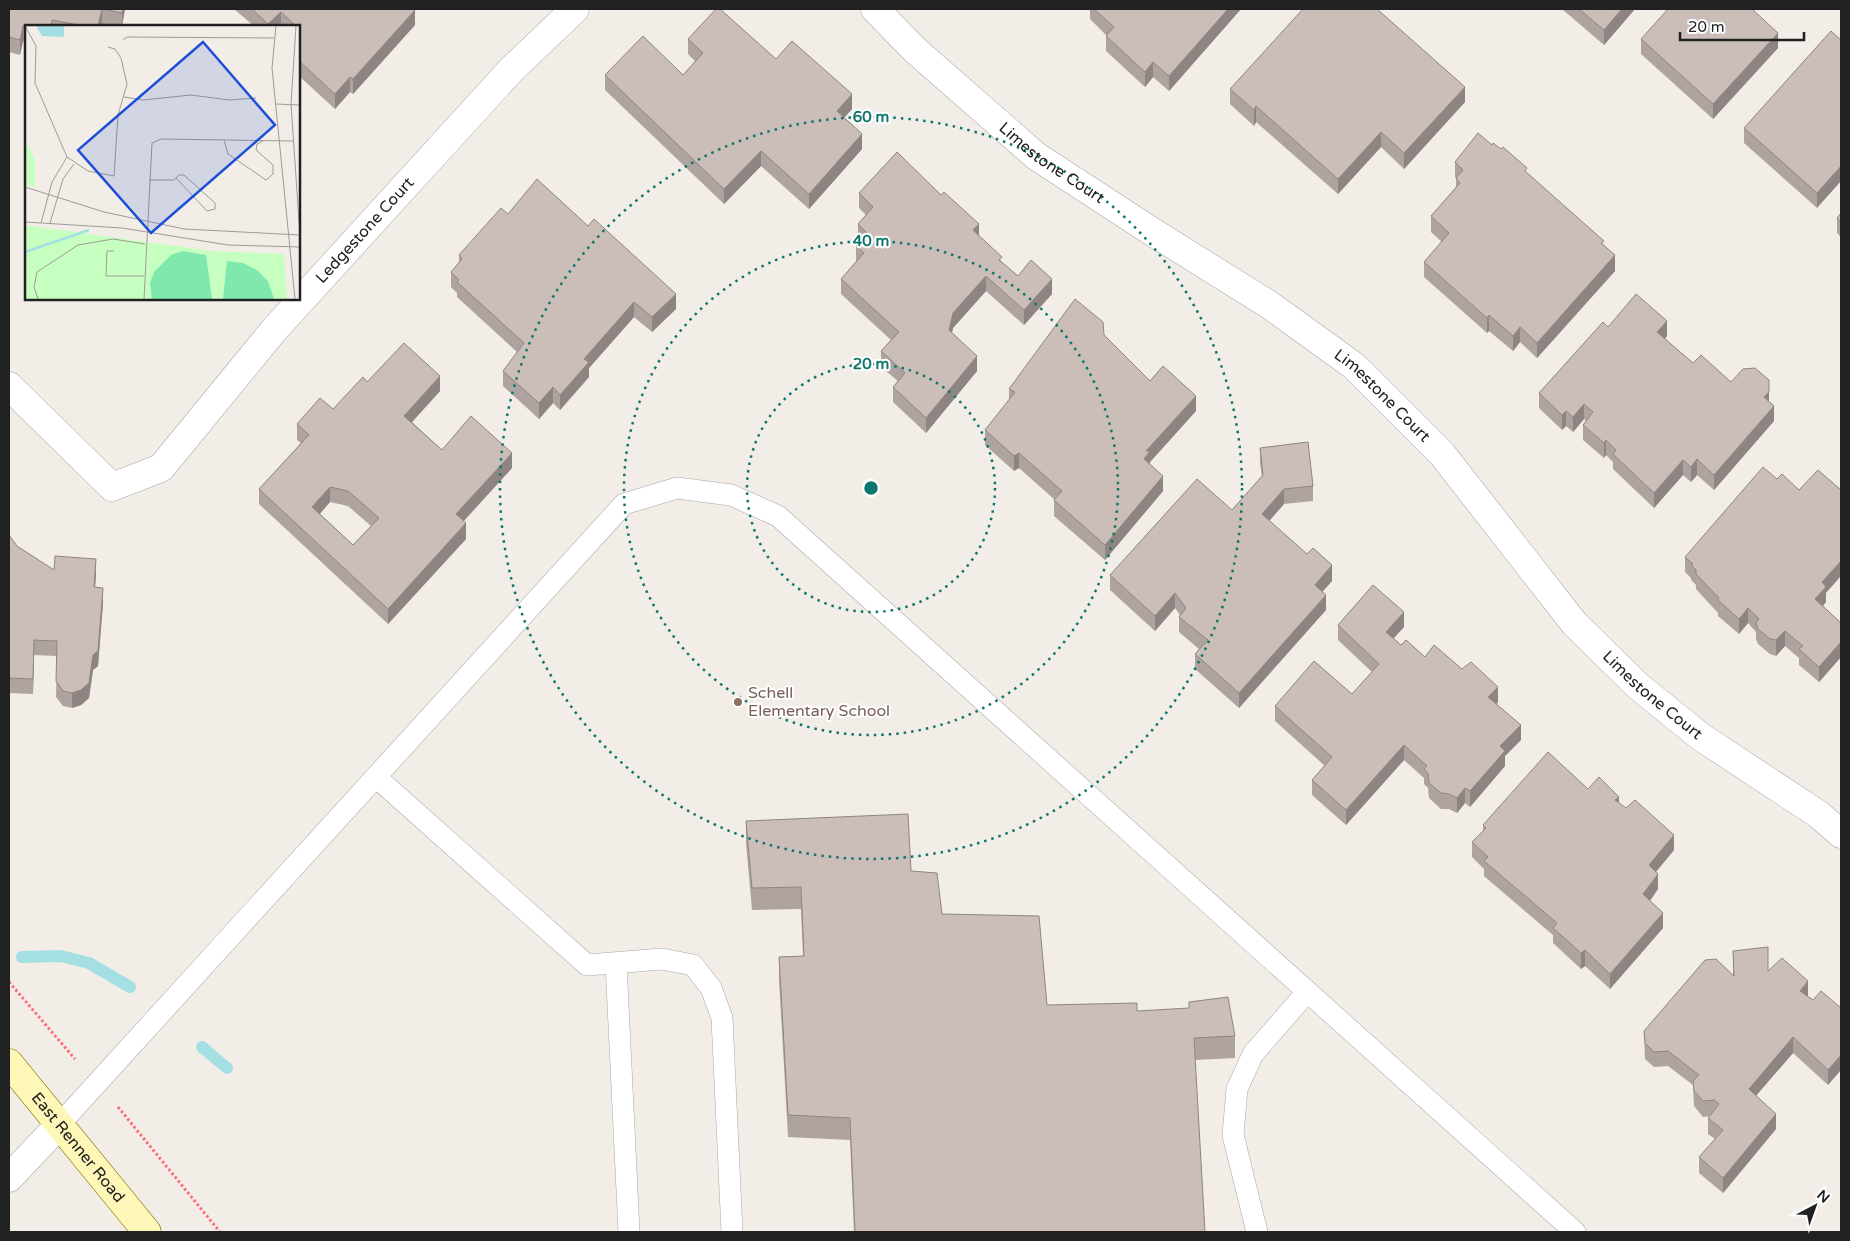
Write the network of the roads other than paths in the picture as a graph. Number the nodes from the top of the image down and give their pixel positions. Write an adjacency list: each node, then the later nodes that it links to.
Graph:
1 (575, 9): 3 (street, Ledgestone Court)
2 (875, 9): 5 (street, Limestone Court)
3 (9, 386)
4 (376, 777): 6 (lane); 7 (lane); 9 (lane)
5 (1841, 834)
6 (616, 963): 12 (lane); 13 (lane)
7 (1307, 992): 14 (lane); 15 (lane)
8 (9, 1063): 9 (main road, East Renner Road)
9 (59, 1125): 10 (street); 11 (main road, East Renner Road)
10 (9, 1178)
11 (147, 1232)
12 (629, 1232)
13 (732, 1232)
14 (1256, 1232)
15 (1575, 1232)

